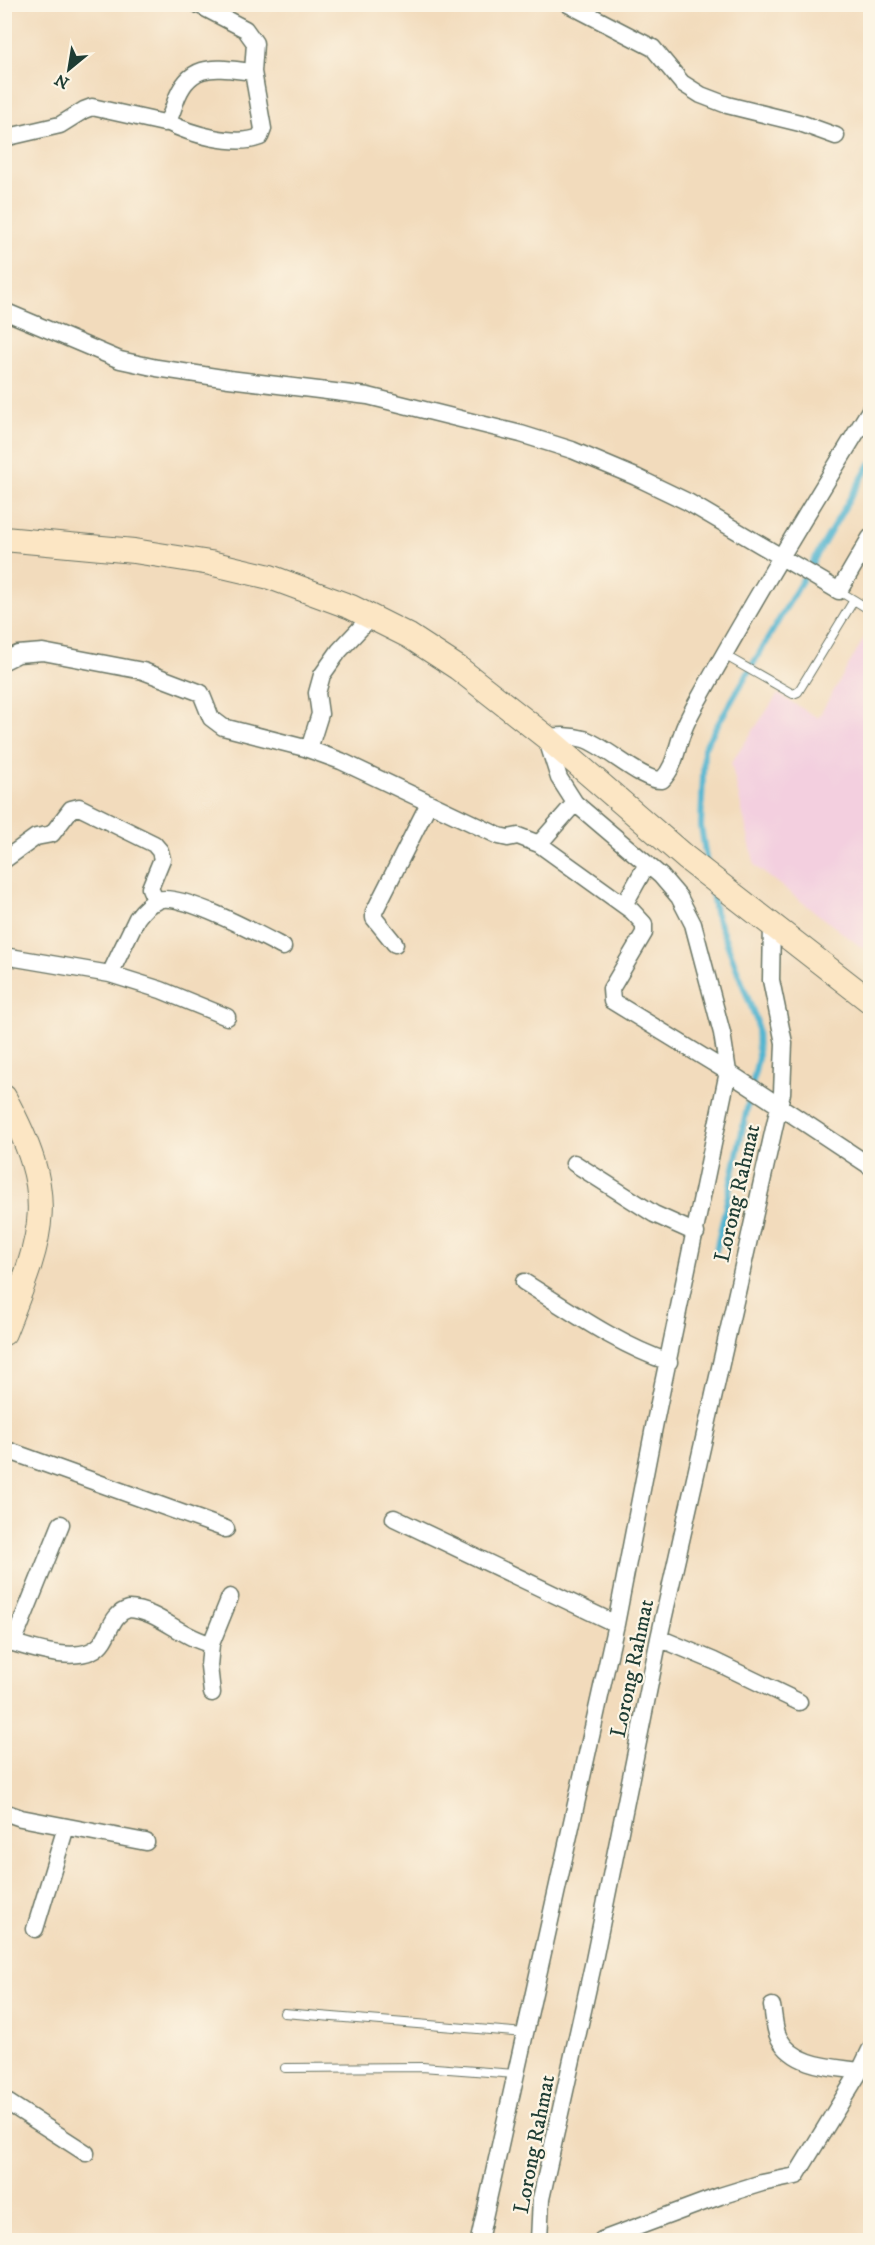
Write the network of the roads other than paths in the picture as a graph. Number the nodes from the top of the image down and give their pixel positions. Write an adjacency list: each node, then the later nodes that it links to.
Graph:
1 (197, 4): 3 (street)
2 (568, 4): 5 (street)
3 (254, 72): 4 (street); 4 (street)
4 (167, 122): 6 (street)
5 (836, 136)
6 (4, 138)
7 (4, 311): 11 (street)
8 (870, 410): 11 (street)
9 (870, 538): 12 (street)
10 (4, 539): 15 (street)
11 (781, 556): 12 (street); 16 (street)
12 (839, 591): 13 (lane)
13 (854, 600): 14 (lane); 16 (lane)
14 (870, 610)
15 (371, 617): 18 (street); 19 (street)
16 (724, 655): 18 (street)
17 (4, 661): 19 (street)
18 (546, 737): 21 (street); 27 (street)
19 (309, 749): 20 (street)
20 (429, 803): 22 (street); 28 (street)
21 (575, 803): 22 (street); 24 (street)
22 (539, 844): 26 (street)
23 (4, 860): 25 (street)
24 (648, 864): 26 (street); 34 (street)
25 (156, 902): 29 (street); 31 (street)
26 (624, 905): 34 (street)
27 (772, 924): 32 (street); 36 (street, Lorong Rahmat)
28 (395, 944)
29 (283, 947)
30 (4, 956): 31 (street)
31 (111, 974): 33 (street)
32 (870, 1001)
33 (226, 1017)
34 (731, 1074): 36 (street); 39 (street)
35 (4, 1097): 41 (street)
36 (776, 1105): 38 (street); 49 (street, Lorong Rahmat)
37 (574, 1162): 39 (street)
38 (870, 1166)
39 (696, 1233): 42 (street)
40 (524, 1282): 42 (street)
41 (4, 1333)
42 (669, 1362): 48 (street)
43 (4, 1449): 46 (street)
44 (394, 1518): 48 (street)
45 (61, 1524): 50 (street)
46 (226, 1529)
47 (230, 1597): 51 (street)
48 (616, 1624): 60 (street)
49 (659, 1638): 53 (street); 68 (street, Lorong Rahmat)
50 (9, 1642): 51 (street)
51 (211, 1644): 52 (street)
52 (212, 1693)
53 (799, 1702)
54 (4, 1812): 55 (street)
55 (66, 1827): 56 (street); 57 (street)
56 (146, 1842)
57 (35, 1929)
58 (772, 2006): 63 (street)
59 (284, 2013): 60 (lane)
60 (525, 2033): 64 (street)
61 (870, 2054): 63 (street)
62 (285, 2068): 64 (lane)
63 (860, 2071): 69 (street)
64 (515, 2074): 67 (street)
65 (4, 2100): 66 (street)
66 (86, 2153)
67 (479, 2241)
68 (539, 2241)
69 (602, 2241)

